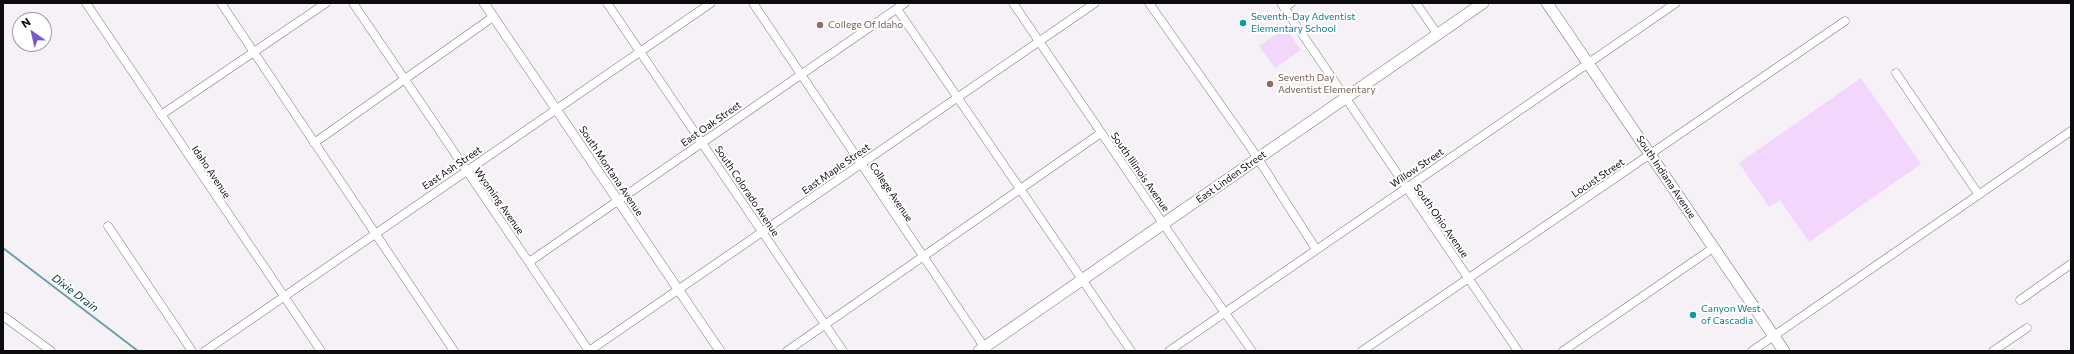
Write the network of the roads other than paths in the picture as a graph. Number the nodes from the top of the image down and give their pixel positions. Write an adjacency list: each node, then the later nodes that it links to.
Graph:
1 (86, 3): 32 (street, Idaho Avenue)
2 (222, 3): 24 (street)
3 (326, 3): 24 (street)
4 (353, 3): 28 (street, Wyoming Avenue)
5 (484, 3): 19 (street, South Montana Avenue)
6 (607, 3): 23 (street, South Colorado Avenue)
7 (711, 3): 23 (street, East Ash Street)
8 (753, 3): 27 (street, College Avenue)
9 (905, 3): 18 (street, East Oak Street)
10 (1013, 3): 22 (street, South Illinois Avenue)
11 (1095, 3): 22 (street, East Maple Street)
12 (1150, 3): 38 (street)
13 (1416, 3): 21 (street)
14 (1483, 3): 21 (main road, East Linden Street)
15 (1547, 3): 25 (main road, South Indiana Avenue)
16 (1676, 3): 25 (street, Willow Street)
17 (1285, 4): 30 (street, South Ohio Avenue)
18 (897, 8): 27 (street, East Oak Street); 29 (street)
19 (493, 17): 28 (street); 31 (street, South Montana Avenue)
20 (1845, 21): 37 (street, Locust Street)
21 (1438, 34): 30 (main road, East Linden Street)
22 (1039, 42): 29 (street, East Maple Street); 34 (street, South Illinois Avenue)
23 (640, 51): 31 (street, East Ash Street); 35 (street, South Colorado Avenue)
24 (254, 52): 32 (street); 36 (street)
25 (1588, 63): 37 (main road, South Indiana Avenue); 42 (street, Willow Street)
26 (1896, 73): 43 (street)
27 (800, 75): 35 (street, East Oak Street); 39 (street, College Avenue)
28 (404, 80): 36 (street); 40 (street, Wyoming Avenue)
29 (958, 97): 39 (street, East Maple Street); 41 (street)
30 (1345, 99): 38 (main road, East Linden Street); 42 (street, South Ohio Avenue)
31 (556, 109): 40 (street, East Ash Street); 44 (street, South Montana Avenue)
32 (161, 115): 57 (street, Idaho Avenue)
33 (2071, 131): 43 (street)
34 (1101, 133): 41 (street); 45 (street, South Illinois Avenue)
35 (702, 142): 44 (street, East Oak Street); 47 (street, South Colorado Avenue)
36 (314, 143): 48 (street)
37 (1650, 154): 49 (main road, South Indiana Avenue); 54 (street, Locust Street)
38 (1258, 159): 45 (main road, East Linden Street); 50 (street)
39 (860, 164): 47 (street, East Maple Street); 51 (street, College Avenue)
40 (466, 171): 48 (street, East Ash Street); 52 (street, Wyoming Avenue)
41 (1020, 188): 51 (street); 55 (street)
42 (1406, 188): 50 (street, Willow Street); 54 (street, South Ohio Avenue)
43 (1979, 195): 63 (street)
44 (618, 201): 52 (street, East Oak Street); 56 (street, South Montana Avenue)
45 (1163, 224): 55 (main road, East Linden Street); 59 (street, South Illinois Avenue)
46 (108, 226): 66 (street)
47 (762, 232): 56 (street, East Maple Street); 61 (street, South Colorado Avenue)
48 (376, 233): 57 (street, East Ash Street); 69 (street)
49 (1713, 248): 63 (main road, South Indiana Avenue); 79 (street)
50 (1316, 249): 59 (street, Willow Street)
51 (923, 257): 61 (street); 64 (street, College Avenue)
52 (529, 262): 70 (street, Wyoming Avenue)
53 (2071, 264): 58 (street)
54 (1469, 278): 77 (street, Locust Street); 78 (street, South Ohio Avenue)
55 (1082, 279): 64 (main road, East Linden Street); 74 (street)
56 (678, 290): 70 (street, East Maple Street); 71 (street, South Montana Avenue)
57 (284, 297): 67 (street, East Ash Street); 68 (street, Idaho Avenue)
58 (2020, 300)
59 (1224, 313): 75 (street, Willow Street); 76 (street, South Illinois Avenue)
60 (3, 316): 65 (street)
61 (825, 325): 72 (street); 73 (street, South Colorado Avenue)
62 (2027, 328): 82 (street)
63 (1774, 336): 80 (street); 81 (main road, South Indiana Avenue)
64 (983, 350)
65 (52, 351)
66 (192, 351)
67 (205, 351)
68 (320, 351)
69 (454, 351)
70 (589, 351)
71 (720, 351)
72 (787, 351)
73 (843, 351)
74 (1131, 351)
75 (1169, 351)
76 (1252, 351)
77 (1362, 351)
78 (1518, 351)
79 (1563, 351)
80 (1752, 351)
81 (1784, 351)
82 (1993, 351)

